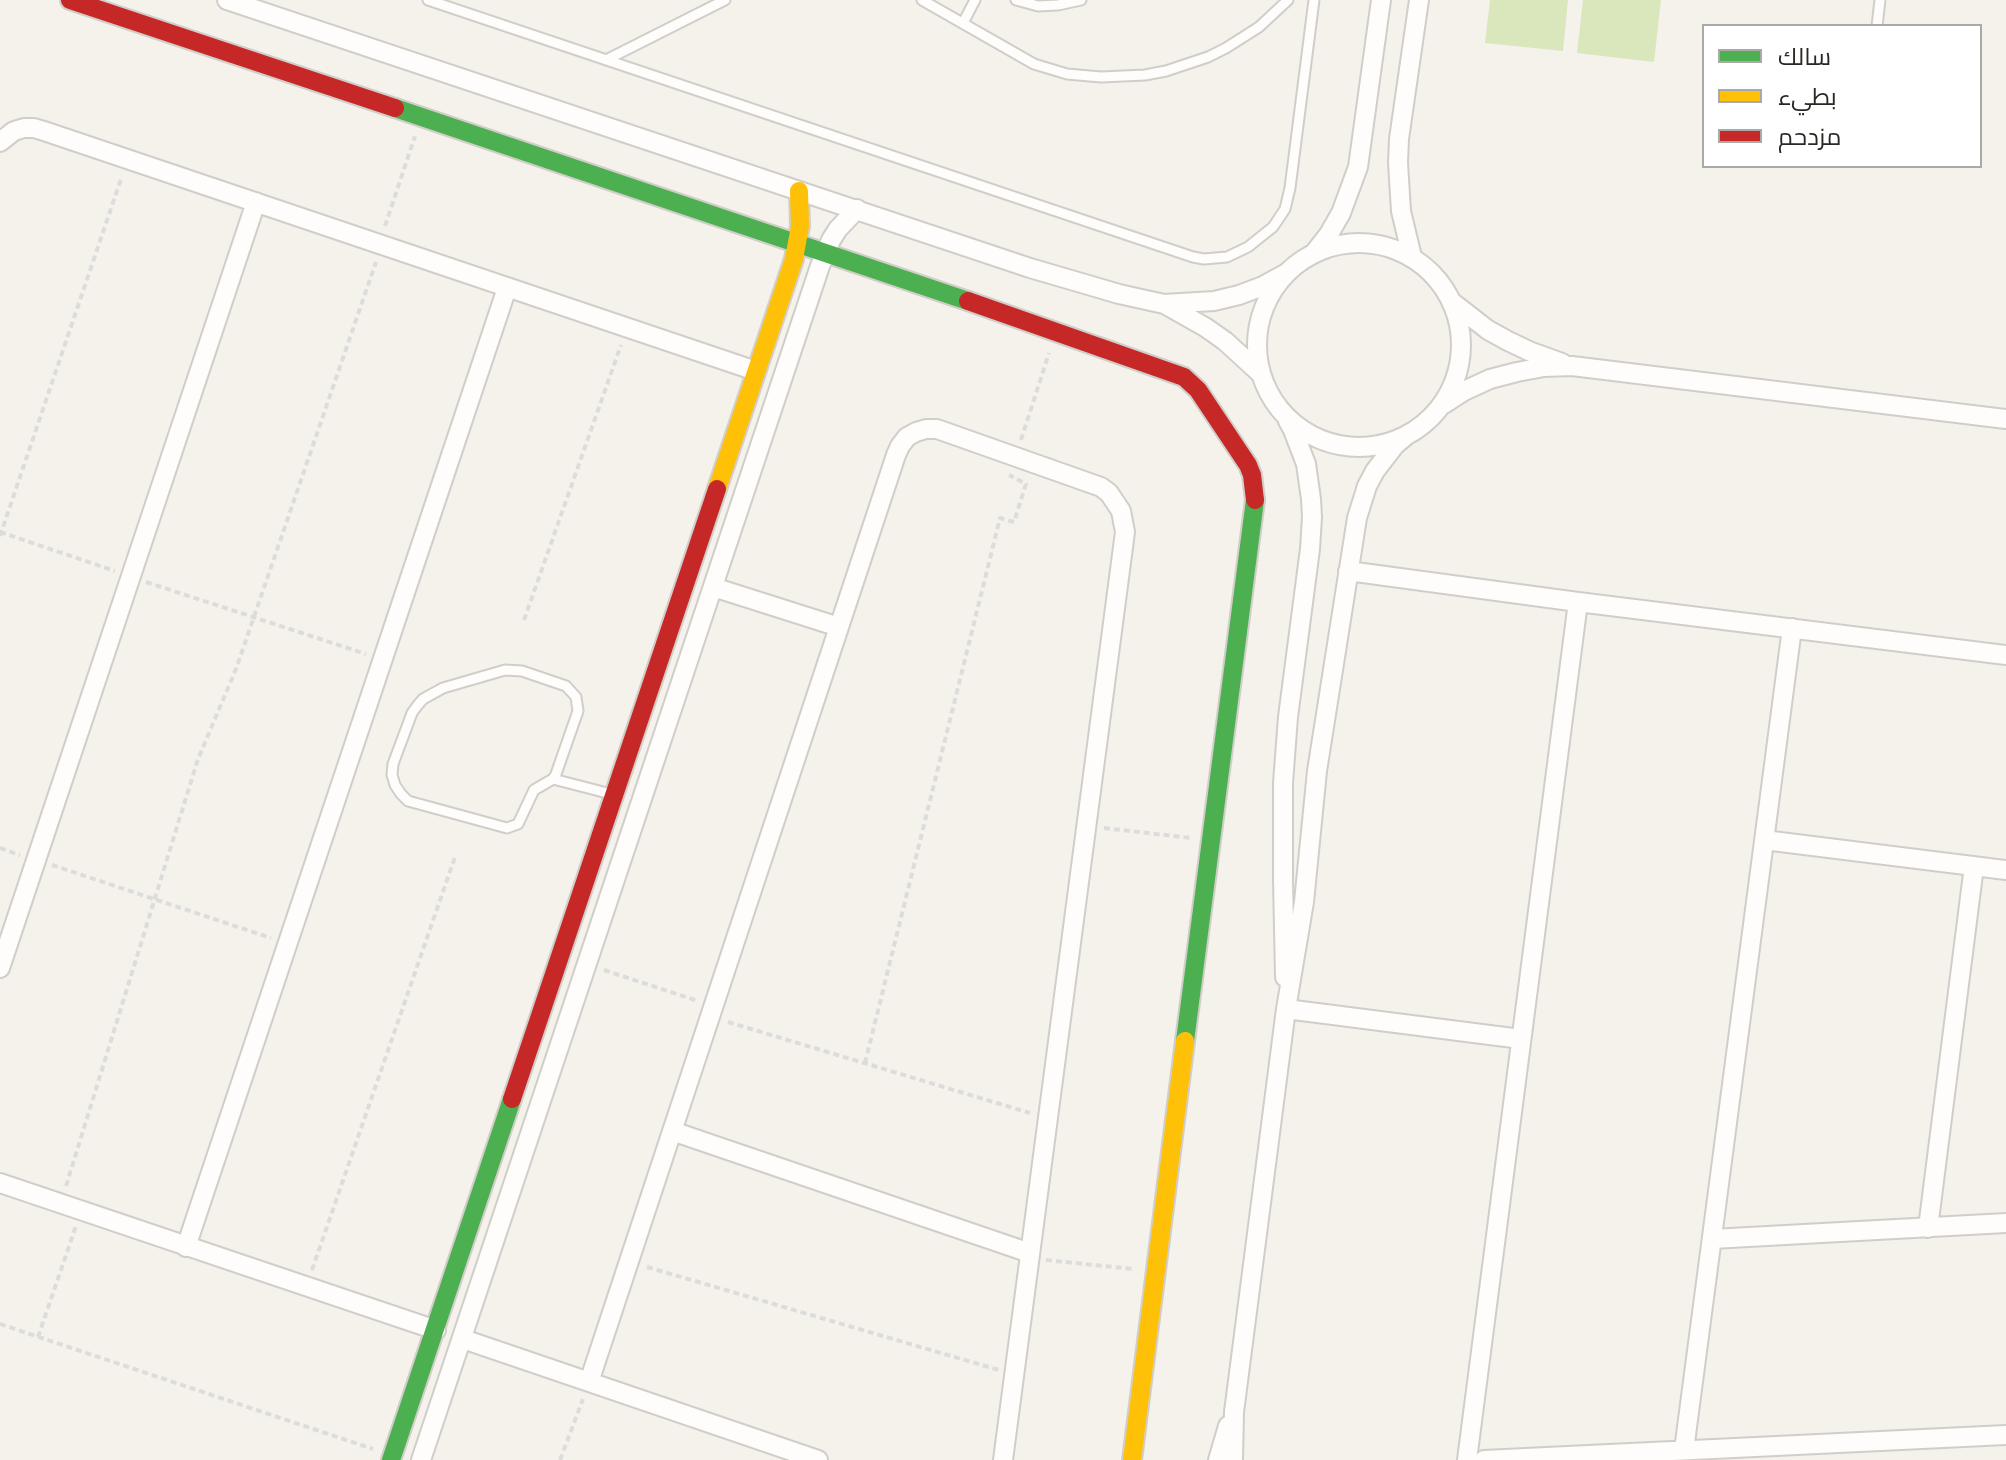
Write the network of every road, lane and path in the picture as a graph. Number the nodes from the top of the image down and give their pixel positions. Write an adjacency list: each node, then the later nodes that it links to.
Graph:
1 (70, 0): 17 (street)
2 (227, 0): 20 (street)
3 (428, 0): 16 (lane)
4 (725, 0): 16 (lane)
5 (922, 0): 14 (lane)
6 (975, 0): 14 (lane)
7 (1016, 0): 8 (lane)
8 (1081, 0)
9 (1288, 0): 14 (lane)
10 (1314, 0): 16 (lane)
11 (1381, 0): 26 (street)
12 (1419, 0): 27 (street)
13 (1880, 0): 15 (lane)
14 (963, 23)
15 (1877, 24)
16 (606, 60)
17 (421, 119): 23 (path); 24 (street)
18 (0, 142): 19 (street)
19 (128, 159): 21 (street); 42 (path)
20 (799, 191): 22 (street); 24 (street)
21 (256, 202): 23 (street); 44 (street)
22 (857, 209): 25 (street); 31 (street)
23 (382, 245): 29 (street); 47 (path)
24 (798, 245): 25 (street); 35 (street)
25 (825, 252): 33 (street); 45 (street)
26 (1314, 253): 27 (street); 28 (street)
27 (1412, 257): 30 (street)
28 (1285, 274): 31 (street); 36 (street)
29 (507, 288): 32 (street); 52 (street)
30 (1452, 302): 34 (street); 37 (street)
31 (1164, 304): 36 (street)
32 (627, 328): 35 (street); 48 (path)
33 (1056, 332): 41 (path); 57 (street)
34 (1572, 366): 37 (street); 39 (street)
35 (756, 371): 54 (street)
36 (1260, 373): 38 (street)
37 (1442, 406): 40 (street)
38 (1284, 415): 40 (street); 67 (street)
39 (2006, 419)
40 (1408, 434): 43 (street)
41 (1016, 456): 49 (street); 55 (street); 70 (path)
42 (0, 534): 44 (path)
43 (1348, 571): 46 (street); 67 (street)
44 (131, 577): 47 (path); 60 (street)
45 (713, 587): 49 (street); 65 (street)
46 (1578, 602): 50 (street); 69 (street)
47 (254, 616): 52 (path); 63 (path)
48 (524, 620)
49 (839, 627): 68 (street)
50 (1792, 628): 51 (street); 56 (street)
51 (2006, 655)
52 (382, 660): 64 (street)
53 (553, 779): 53 (lane); 54 (lane)
54 (614, 795): 84 (street)
55 (1086, 826): 57 (path); 71 (street)
56 (1764, 840): 61 (street); 77 (street)
57 (1211, 841): 81 (street)
58 (0, 848): 60 (path)
59 (455, 857): 82 (path)
60 (36, 860): 63 (path); 66 (street)
61 (1974, 866): 62 (street); 76 (street)
62 (2006, 870)
63 (155, 900): 64 (path); 74 (path)
64 (287, 943): 78 (street)
65 (587, 964): 68 (path); 86 (street)
66 (0, 968)
67 (1286, 1009): 69 (street); 89 (street)
68 (712, 1011): 70 (path); 72 (street)
69 (1521, 1039): 100 (street)
70 (865, 1063): 71 (path)
71 (1047, 1118): 79 (street)
72 (672, 1131): 79 (street); 80 (street)
73 (0, 1183): 74 (street)
74 (60, 1203): 78 (street); 85 (path)
75 (2006, 1223): 76 (street)
76 (1928, 1228): 77 (street)
77 (1712, 1239): 91 (street)
78 (186, 1247): 82 (street)
79 (1030, 1256): 81 (path); 87 (street)
80 (629, 1261): 87 (path); 88 (street)
81 (1155, 1272): 97 (street)
82 (306, 1287): 84 (street)
83 (0, 1324): 85 (path)
84 (436, 1330): 92 (street)
85 (38, 1337): 92 (path)
86 (463, 1339): 88 (street); 93 (street)
87 (1014, 1375): 96 (street)
88 (589, 1382): 94 (path); 95 (street)
89 (1234, 1412): 98 (street); 99 (street)
90 (2006, 1435): 91 (street)
91 (1684, 1450): 101 (street)
92 (392, 1458)
93 (421, 1460)
94 (560, 1460)
95 (818, 1460)
96 (1003, 1460)
97 (1132, 1460)
98 (1218, 1460)
99 (1233, 1460)
100 (1467, 1460)
101 (1484, 1460)

